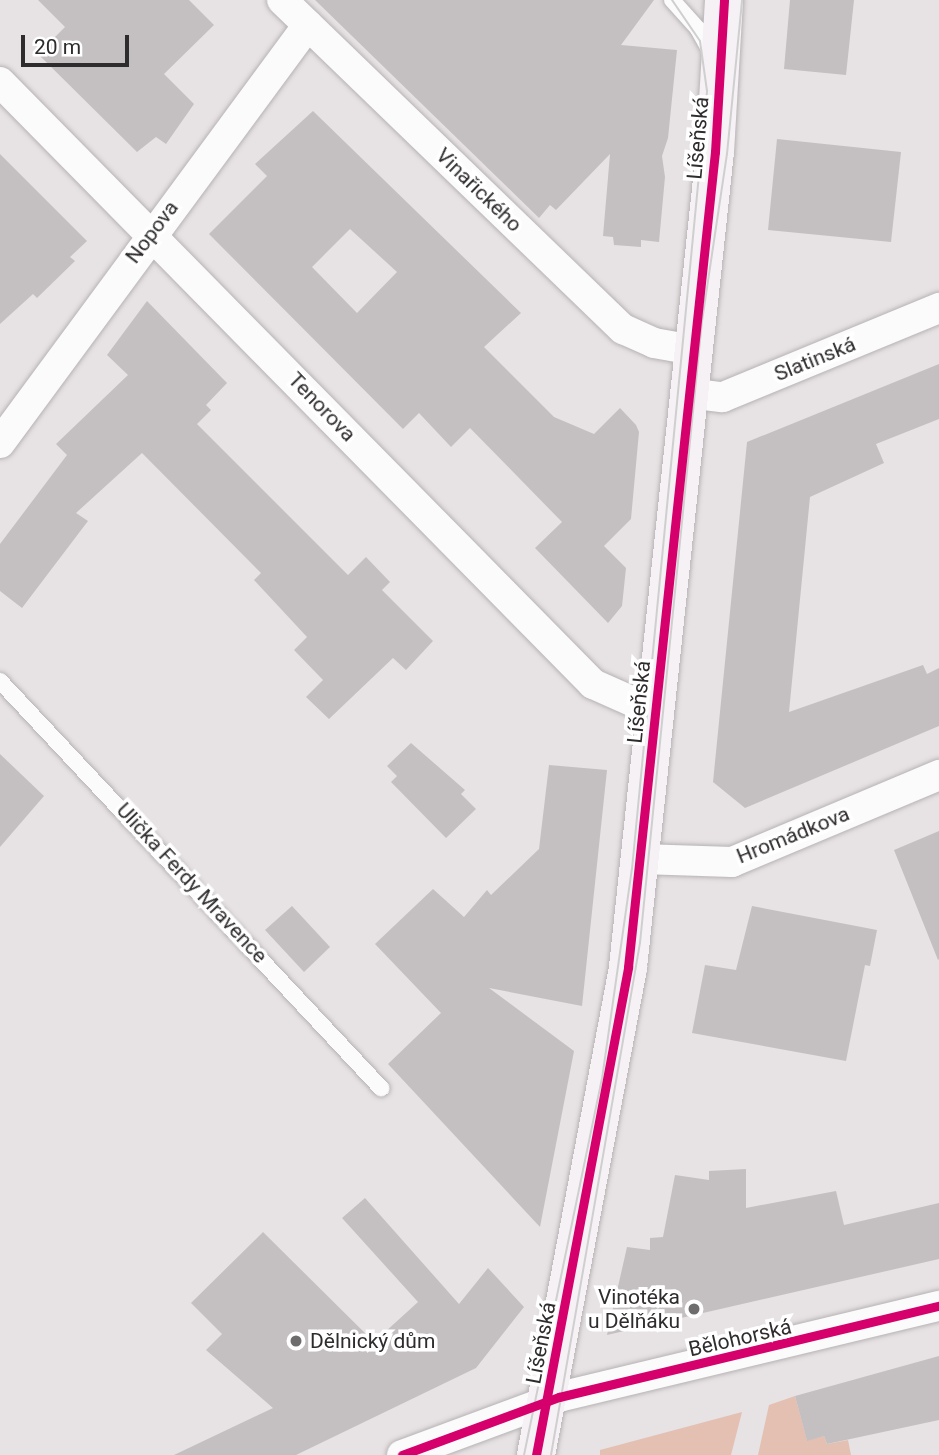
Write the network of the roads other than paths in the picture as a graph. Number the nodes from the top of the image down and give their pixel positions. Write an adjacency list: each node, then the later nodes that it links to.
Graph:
1 (282, 0): 4 (street, Vinařického)
2 (672, 0): 5 (lane)
3 (724, 0): 5 (street, Líšeňská)
4 (308, 26): 7 (street, Nopova); 9 (street, Vinařického)
5 (720, 74): 9 (street, Líšeňská)
6 (0, 82): 7 (street, Tenorova)
7 (150, 233): 11 (street, Nopova); 13 (street, Tenorova)
8 (939, 308): 10 (street, Slatinská)
9 (693, 350): 10 (street, Líšeňská)
10 (688, 393): 13 (street, Líšeňská)
11 (0, 443)
12 (0, 681): 16 (lane, Ulička Ferdy Mravence)
13 (656, 712): 15 (street, Líšeňská)
14 (939, 775): 15 (street, Hromádkova)
15 (641, 859): 18 (street, Líšeňská)
16 (381, 1088)
17 (939, 1306): 18 (street, Bělohorská)
18 (548, 1401): 19 (street, Bělohorská); 20 (street, Líšeňská)
19 (402, 1455)
20 (537, 1455)

